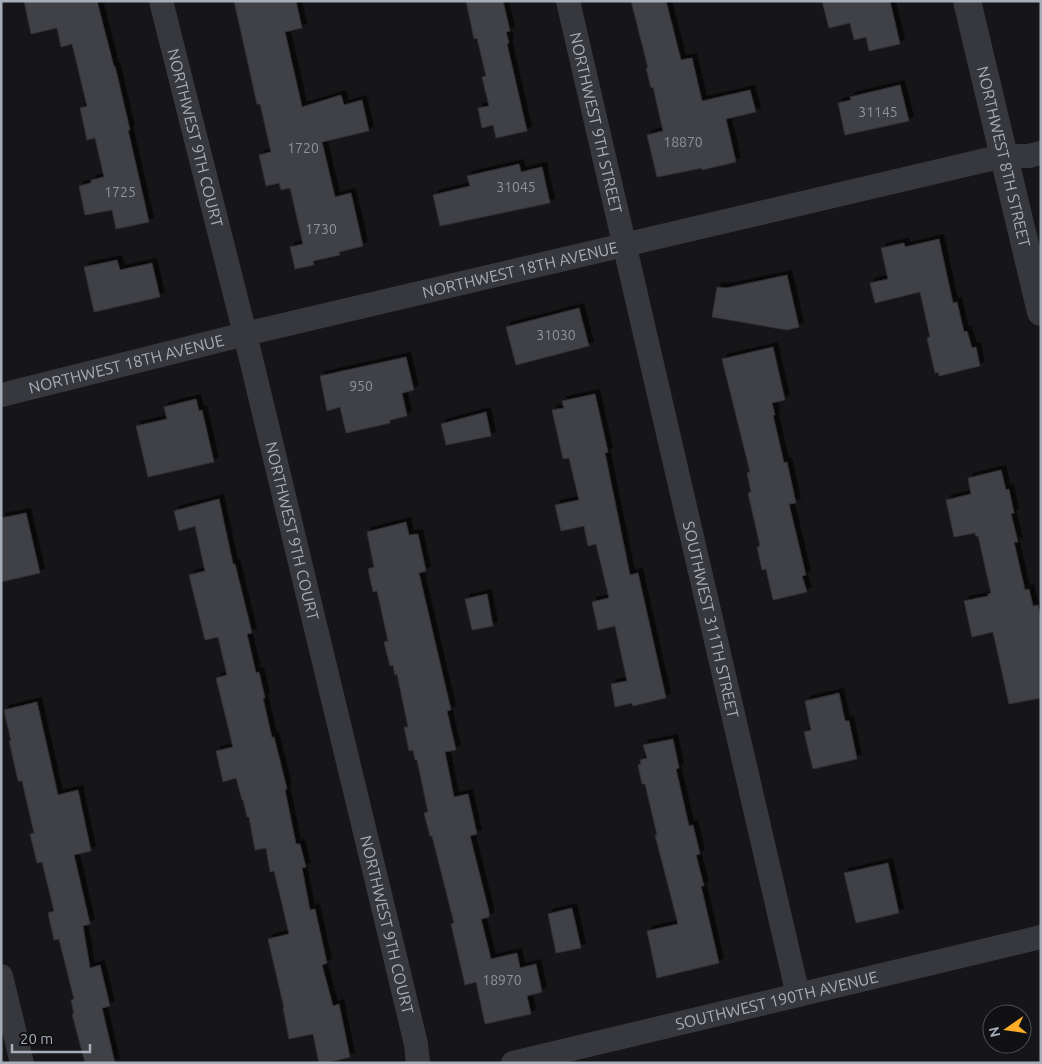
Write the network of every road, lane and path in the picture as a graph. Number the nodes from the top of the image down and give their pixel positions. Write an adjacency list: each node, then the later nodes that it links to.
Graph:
1 (162, 1): 8 (street, NORTHWEST 9TH COURT)
2 (568, 1): 6 (street, NORTHWEST 9TH STREET)
3 (967, 1): 5 (street, NORTHWEST 8TH STREET)
4 (1041, 153): 5 (street, NORTHWEST 18TH AVENUE)
5 (1003, 156): 6 (street, NORTHWEST 18TH AVENUE); 7 (street, NORTHWEST 8TH STREET)
6 (625, 245): 8 (street, NORTHWEST 18TH AVENUE); 12 (street, SOUTHWEST 311TH STREET)
7 (1041, 312)
8 (246, 334): 9 (street, NORTHWEST 18TH AVENUE); 14 (street, NORTHWEST 9TH COURT)
9 (1, 395)
10 (1041, 937): 12 (street, SOUTHWEST 190TH AVENUE)
11 (1, 976): 13 (street)
12 (798, 995): 15 (street, SOUTHWEST 190TH AVENUE)
13 (22, 1063)
14 (418, 1063)
15 (513, 1063)

